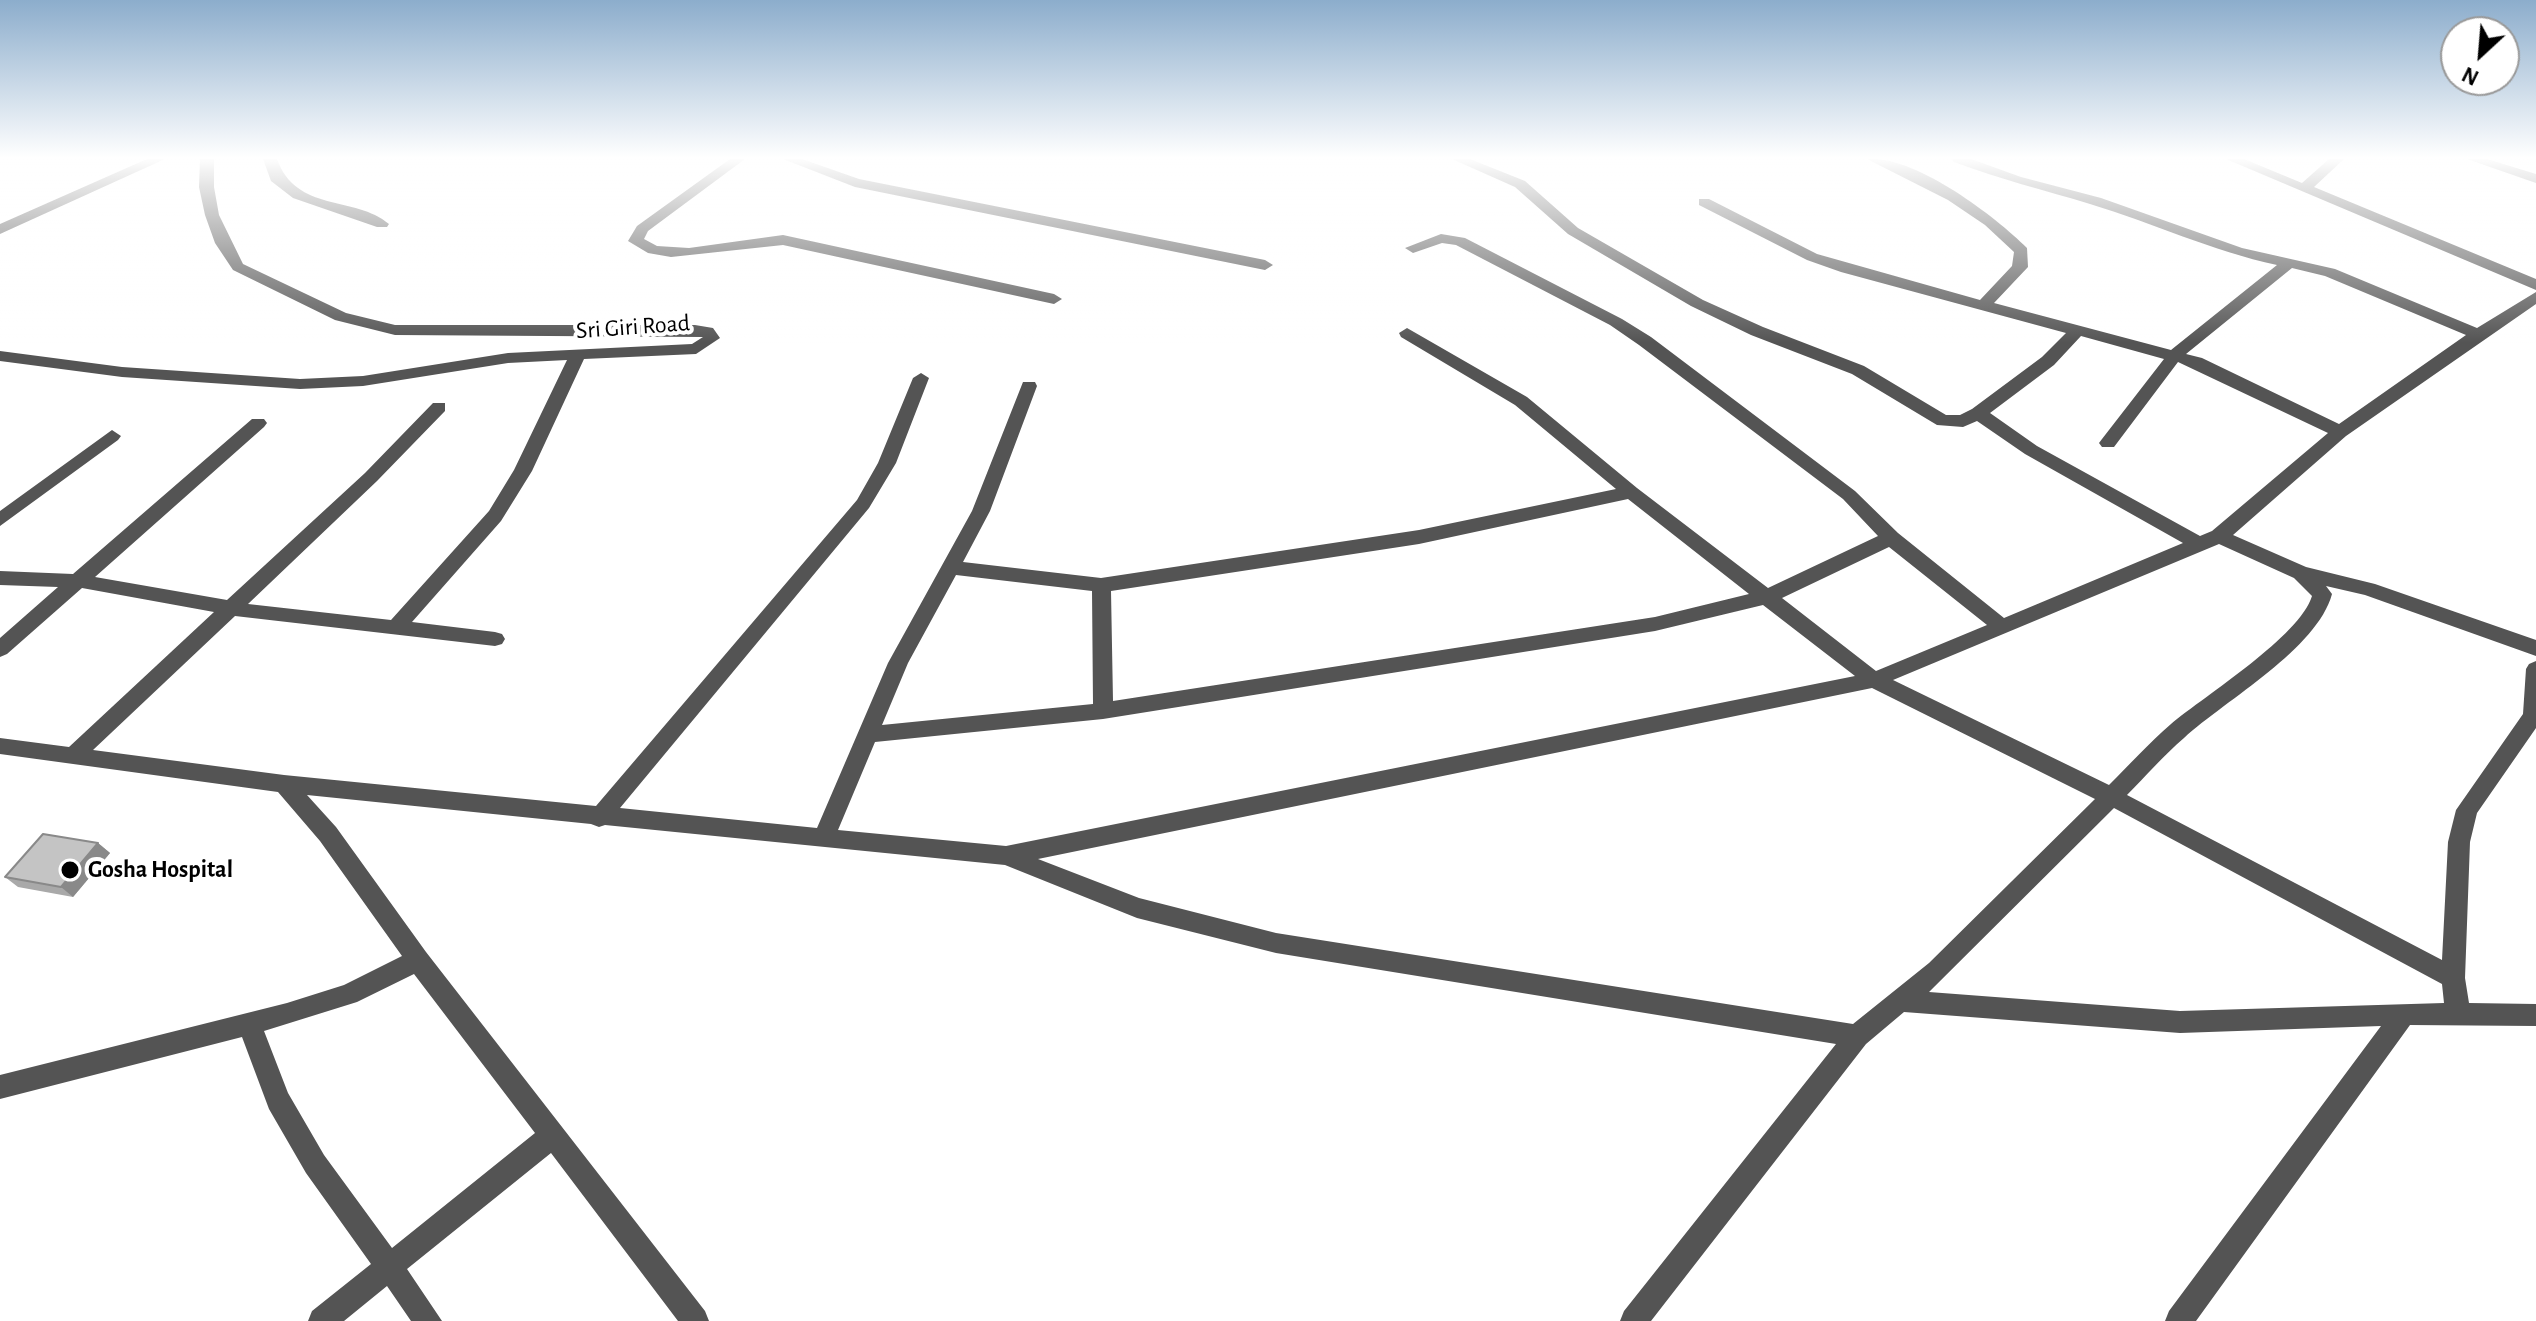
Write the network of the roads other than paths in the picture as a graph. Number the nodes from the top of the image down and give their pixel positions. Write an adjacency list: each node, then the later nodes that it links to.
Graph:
1 (21, 221): 12 (street)
2 (214, 221): 23 (street, Sri Giri Road)
3 (372, 221): 11 (street)
4 (653, 221): 18 (street)
5 (1052, 221): 15 (street)
6 (1561, 221): 29 (street)
7 (1743, 221): 19 (street)
8 (1987, 221): 19 (street)
9 (2151, 221): 14 (street)
10 (2387, 221): 16 (street)
11 (382, 224)
12 (0, 230)
13 (1413, 248): 36 (street)
14 (2288, 264): 22 (street); 24 (street)
15 (1265, 265)
16 (2536, 285)
17 (2536, 297): 22 (street)
18 (1054, 299)
19 (1984, 305): 20 (street)
20 (2078, 330): 24 (street); 29 (street)
21 (1407, 333): 34 (street)
22 (2478, 334): 31 (street)
23 (578, 355): 25 (street, Sri Giri Road); 45 (street)
24 (2175, 355): 31 (street); 33 (street)
25 (0, 356)
26 (921, 378): 59 (street)
27 (1029, 386): 38 (street)
28 (439, 407): 44 (street)
29 (1978, 413): 37 (street)
30 (258, 423): 41 (street)
31 (2340, 432): 37 (street)
32 (112, 436): 35 (street)
33 (2108, 443)
34 (1631, 492): 42 (street); 43 (street)
35 (0, 520)
36 (1891, 538): 43 (street); 46 (street)
37 (2210, 541): 39 (street); 46 (street)
38 (950, 567): 42 (street); 54 (street)
39 (2301, 573): 48 (street); 58 (street)
40 (0, 578): 41 (street)
41 (79, 581): 44 (street); 49 (street)
42 (1101, 585): 52 (street)
43 (1769, 596): 51 (street); 52 (street)
44 (231, 608): 45 (street); 56 (street)
45 (396, 627): 47 (street)
46 (2004, 628): 51 (street)
47 (495, 639)
48 (2536, 648)
49 (0, 649)
50 (2536, 669): 53 (street)
51 (1874, 680): 58 (street); 61 (street)
52 (1103, 711): 54 (street)
53 (2534, 716): 63 (street)
54 (865, 735): 60 (street)
55 (0, 746): 56 (street)
56 (73, 756): 57 (street)
57 (284, 784): 59 (street); 62 (street)
58 (2112, 797): 63 (street); 64 (street)
59 (599, 818): 60 (street)
60 (823, 839): 61 (street)
61 (1006, 856): 69 (street)
62 (418, 960): 68 (street); 71 (street)
63 (2453, 978): 66 (street)
64 (1902, 1001): 65 (street); 69 (street)
65 (2404, 1014): 66 (street); 73 (street)
66 (2458, 1014): 67 (street)
67 (2536, 1015)
68 (249, 1024): 70 (street); 72 (street)
69 (1857, 1036): 77 (street)
70 (0, 1087)
71 (553, 1135): 72 (street); 76 (street)
72 (392, 1266): 74 (street); 75 (street)
73 (2184, 1319)
74 (322, 1321)
75 (428, 1321)
76 (695, 1321)
77 (1634, 1321)

